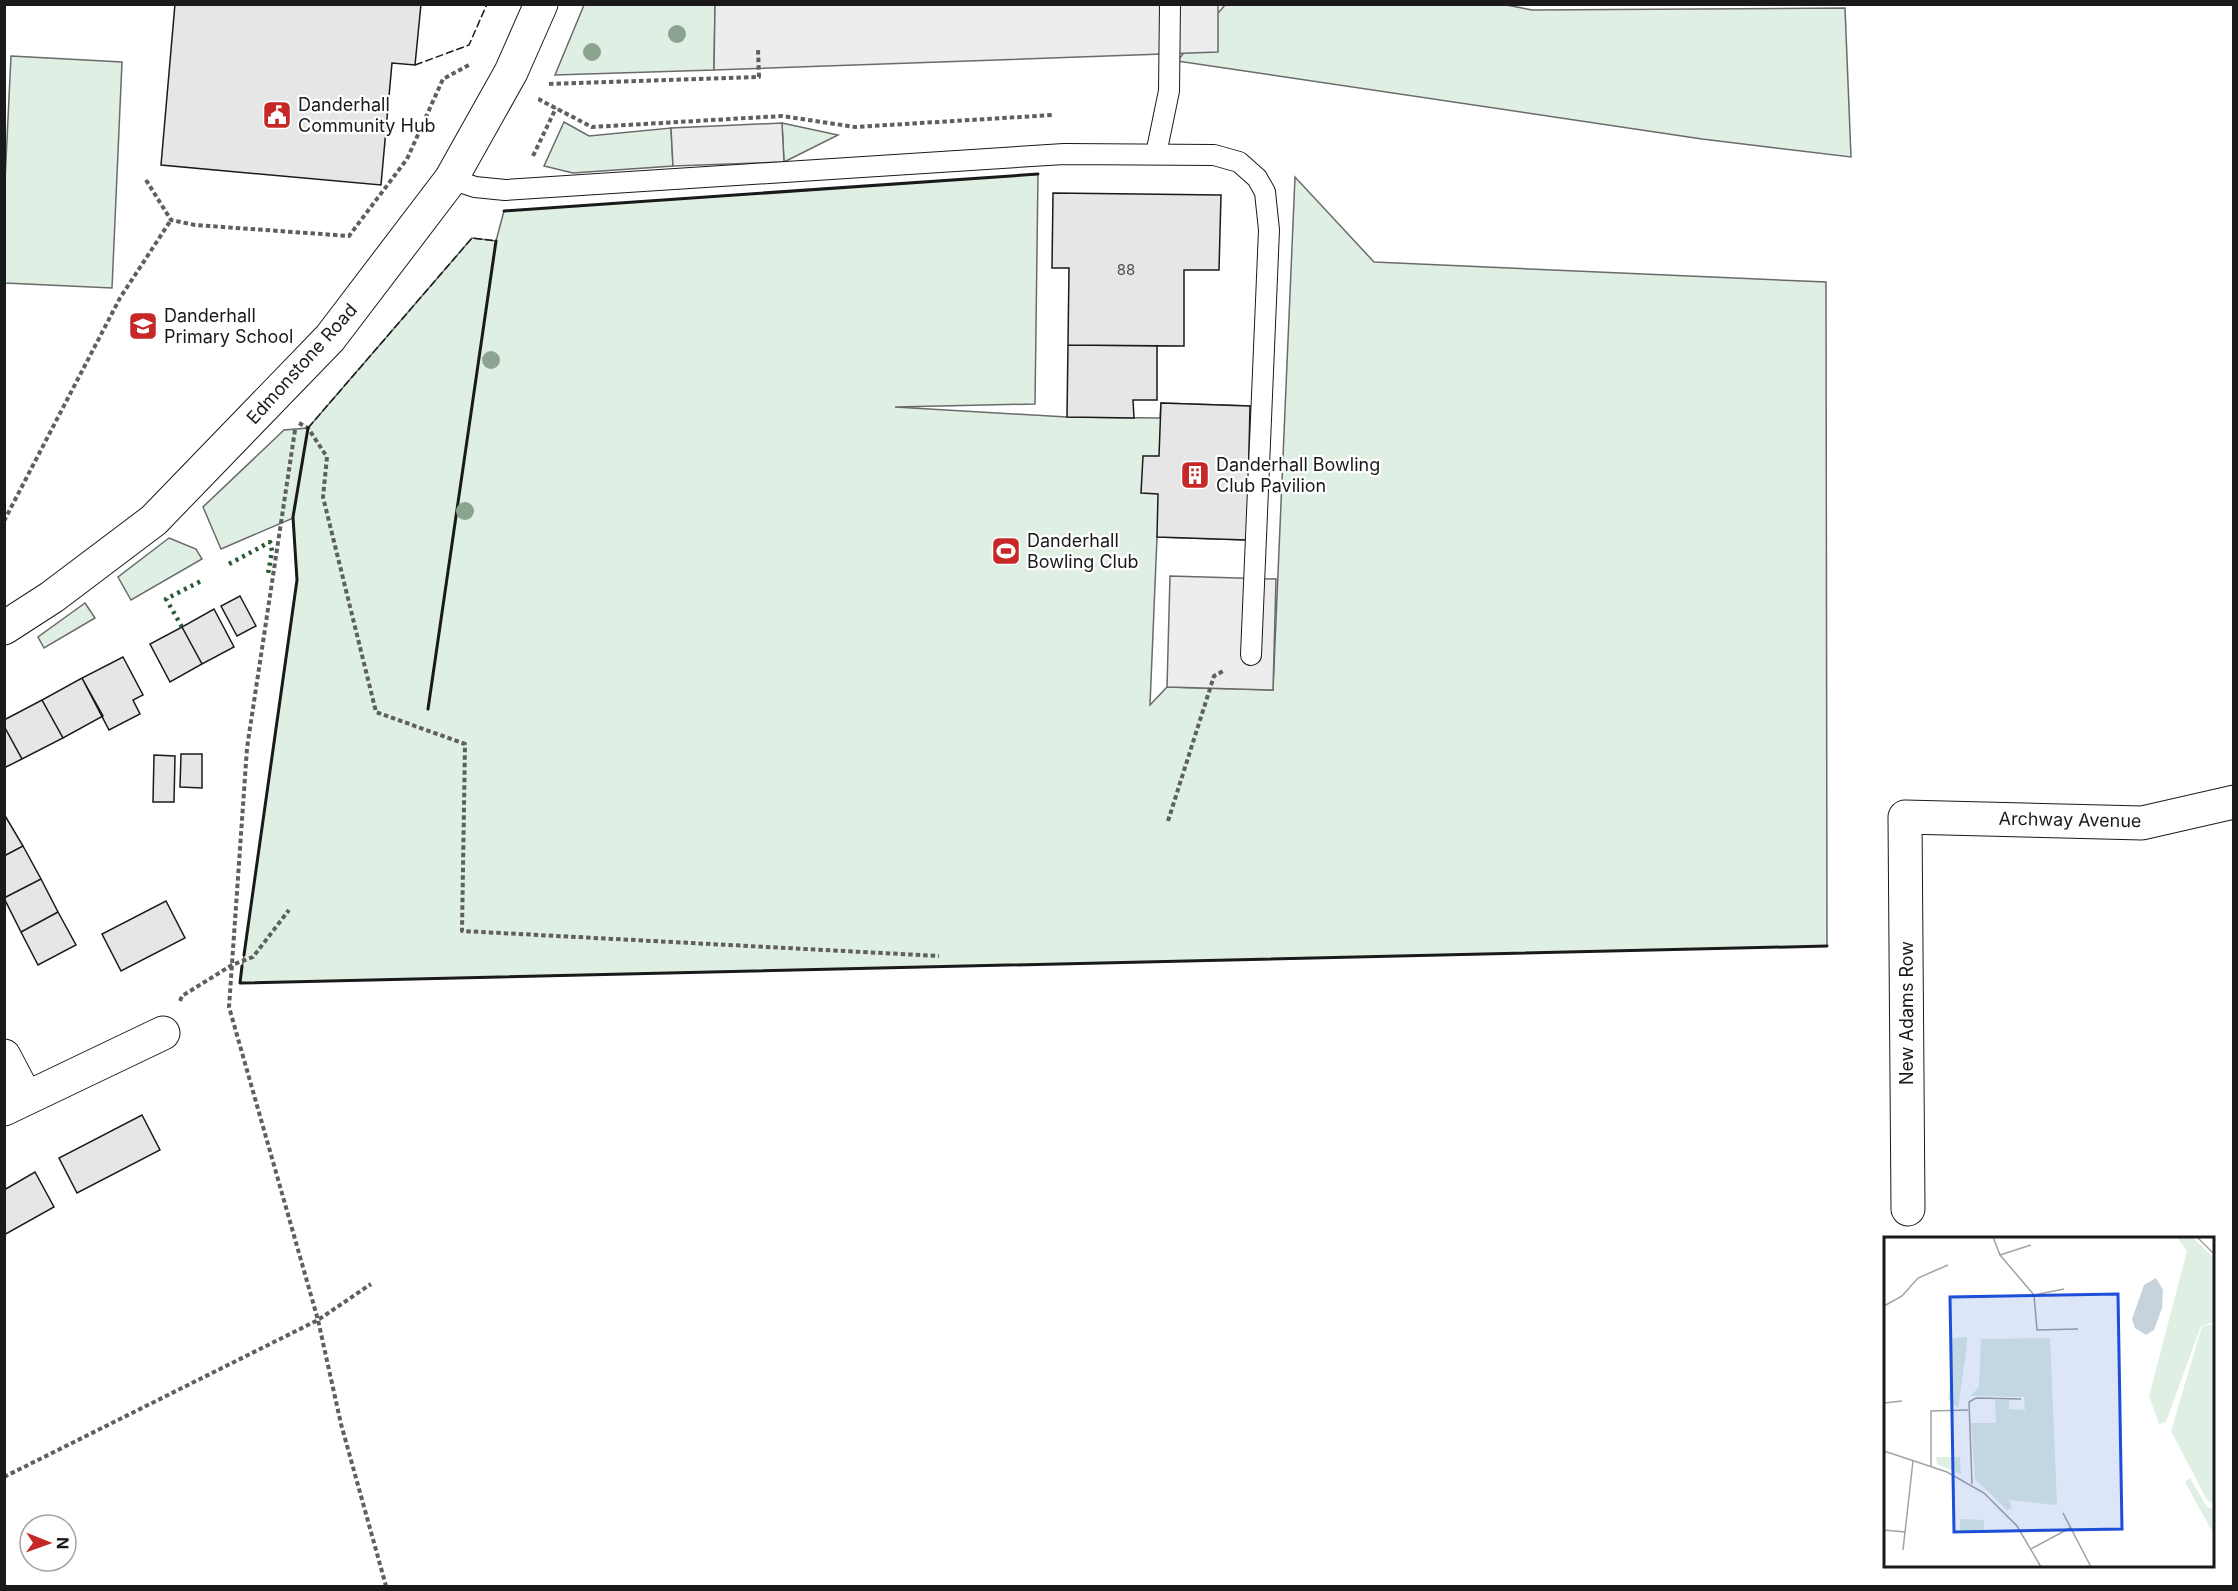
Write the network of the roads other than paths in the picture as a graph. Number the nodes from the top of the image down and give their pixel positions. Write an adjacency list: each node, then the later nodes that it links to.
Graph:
1 (541, 4): 4 (street, Edmonstone Road)
2 (1170, 4): 3 (lane)
3 (1156, 154): 4 (lane); 6 (lane)
4 (451, 179): 5 (street, Edmonstone Road)
5 (4, 628)
6 (1251, 656)
7 (2234, 802): 8 (street, Archway Avenue)
8 (1905, 817): 12 (street, New Adams Row)
9 (163, 1033): 11 (street)
10 (4, 1056): 11 (street)
11 (15, 1103)
12 (1908, 1209)

